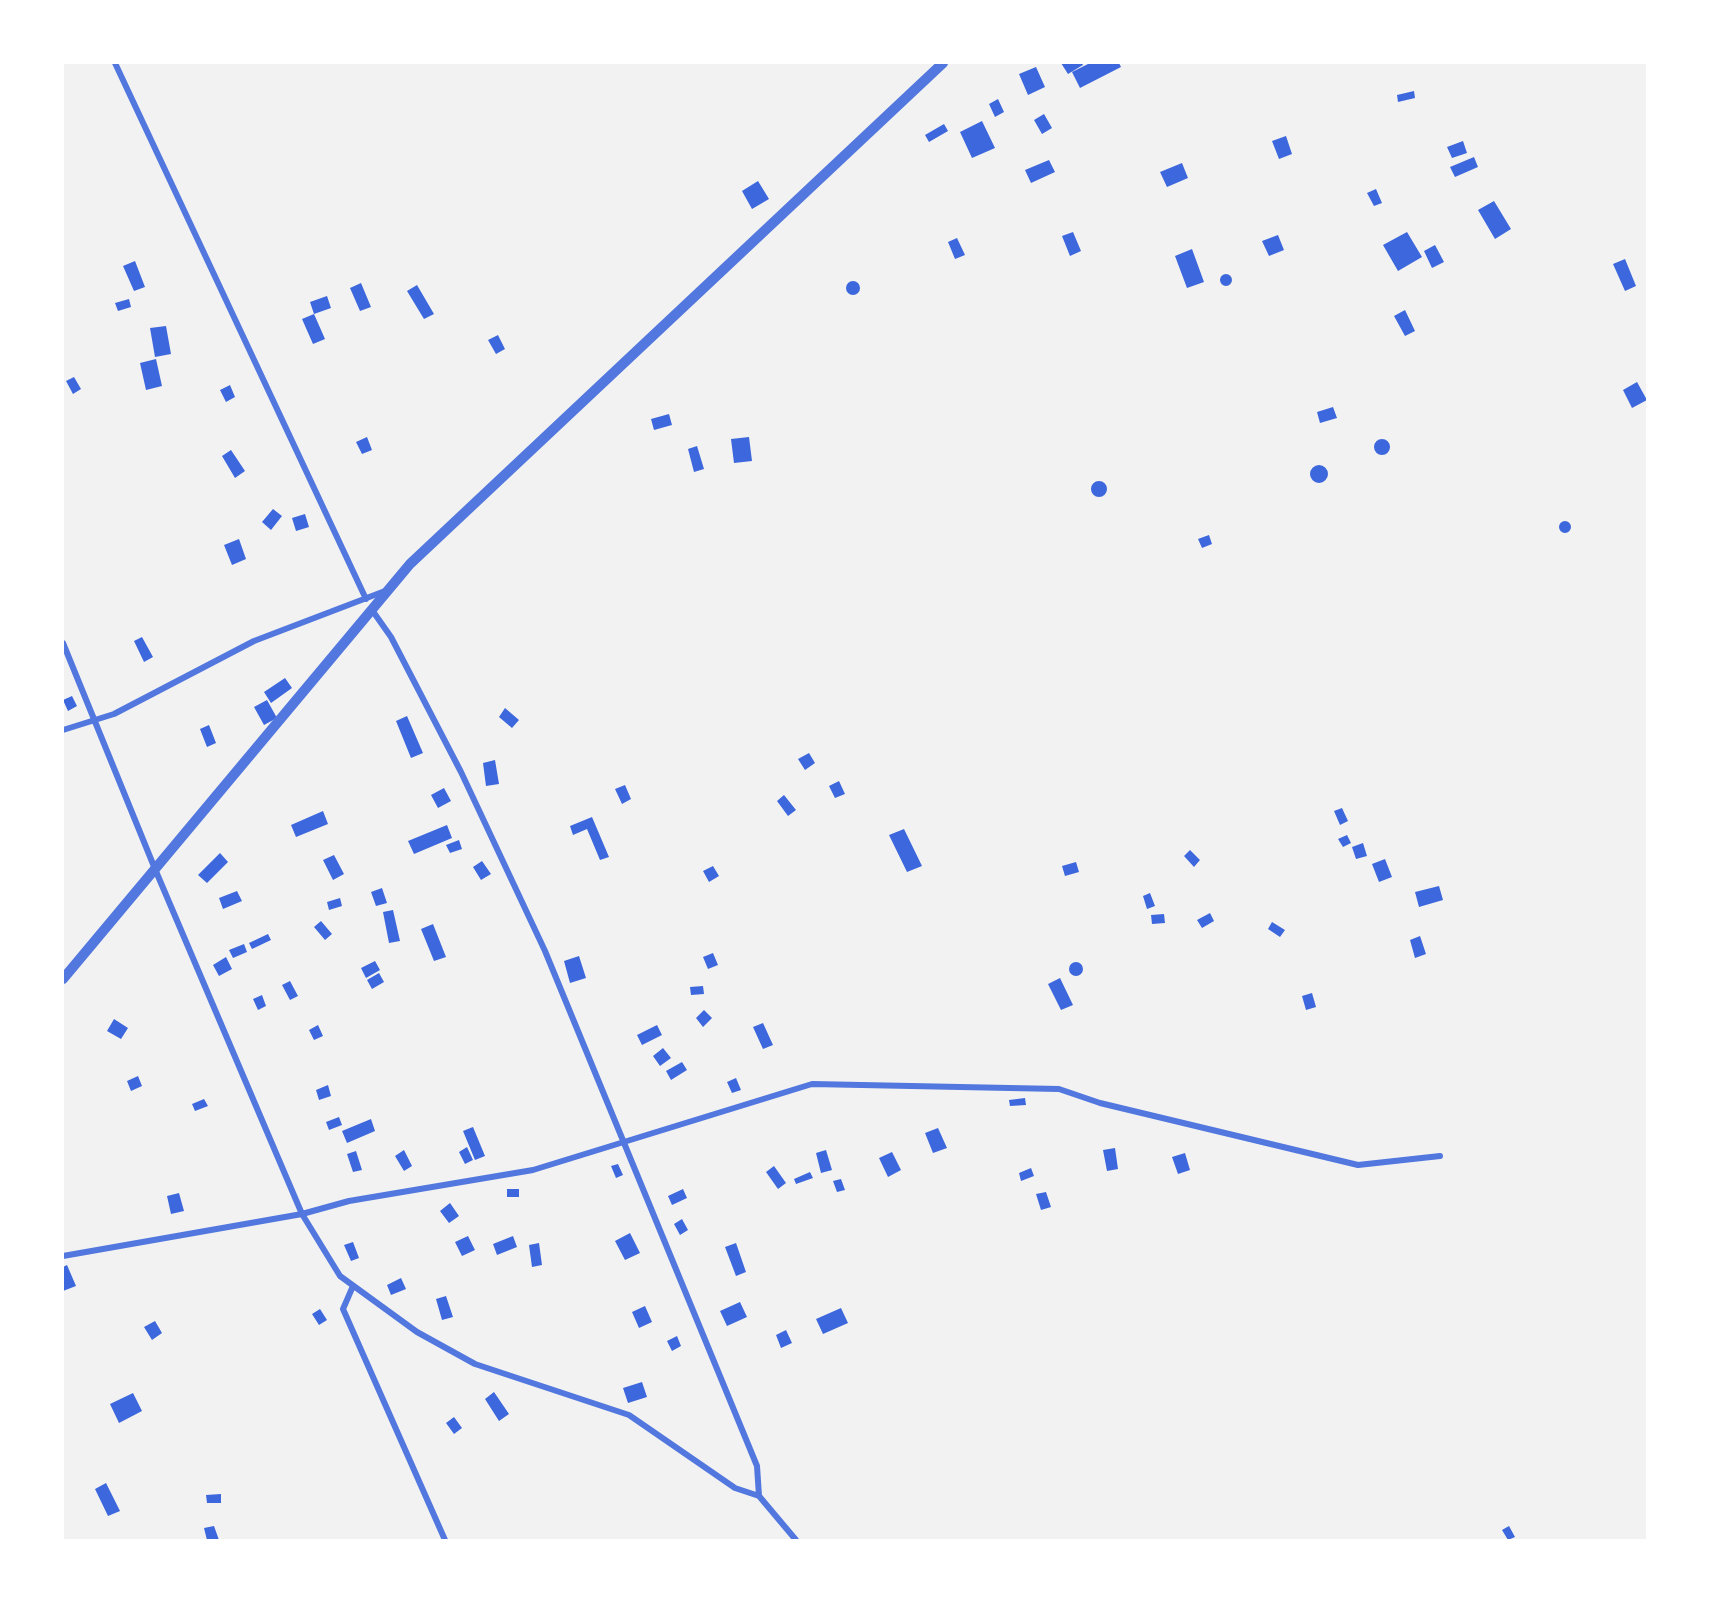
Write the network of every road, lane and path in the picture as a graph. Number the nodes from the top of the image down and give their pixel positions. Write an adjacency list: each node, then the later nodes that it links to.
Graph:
1 (115, 63): 4 (street)
2 (943, 63): 3 (street)
3 (388, 590): 4 (street); 5 (street)
4 (366, 598): 7 (street)
5 (372, 610): 9 (street); 11 (street)
6 (63, 643): 7 (street)
7 (94, 720): 8 (street); 9 (street)
8 (63, 730)
9 (155, 868): 10 (street); 13 (street)
10 (63, 979)
11 (625, 1142): 12 (street); 13 (street); 16 (street)
12 (1440, 1156)
13 (302, 1214): 14 (street); 15 (street)
14 (63, 1256)
15 (353, 1286): 16 (street); 17 (street)
16 (759, 1496): 18 (street)
17 (445, 1540)
18 (796, 1540)

